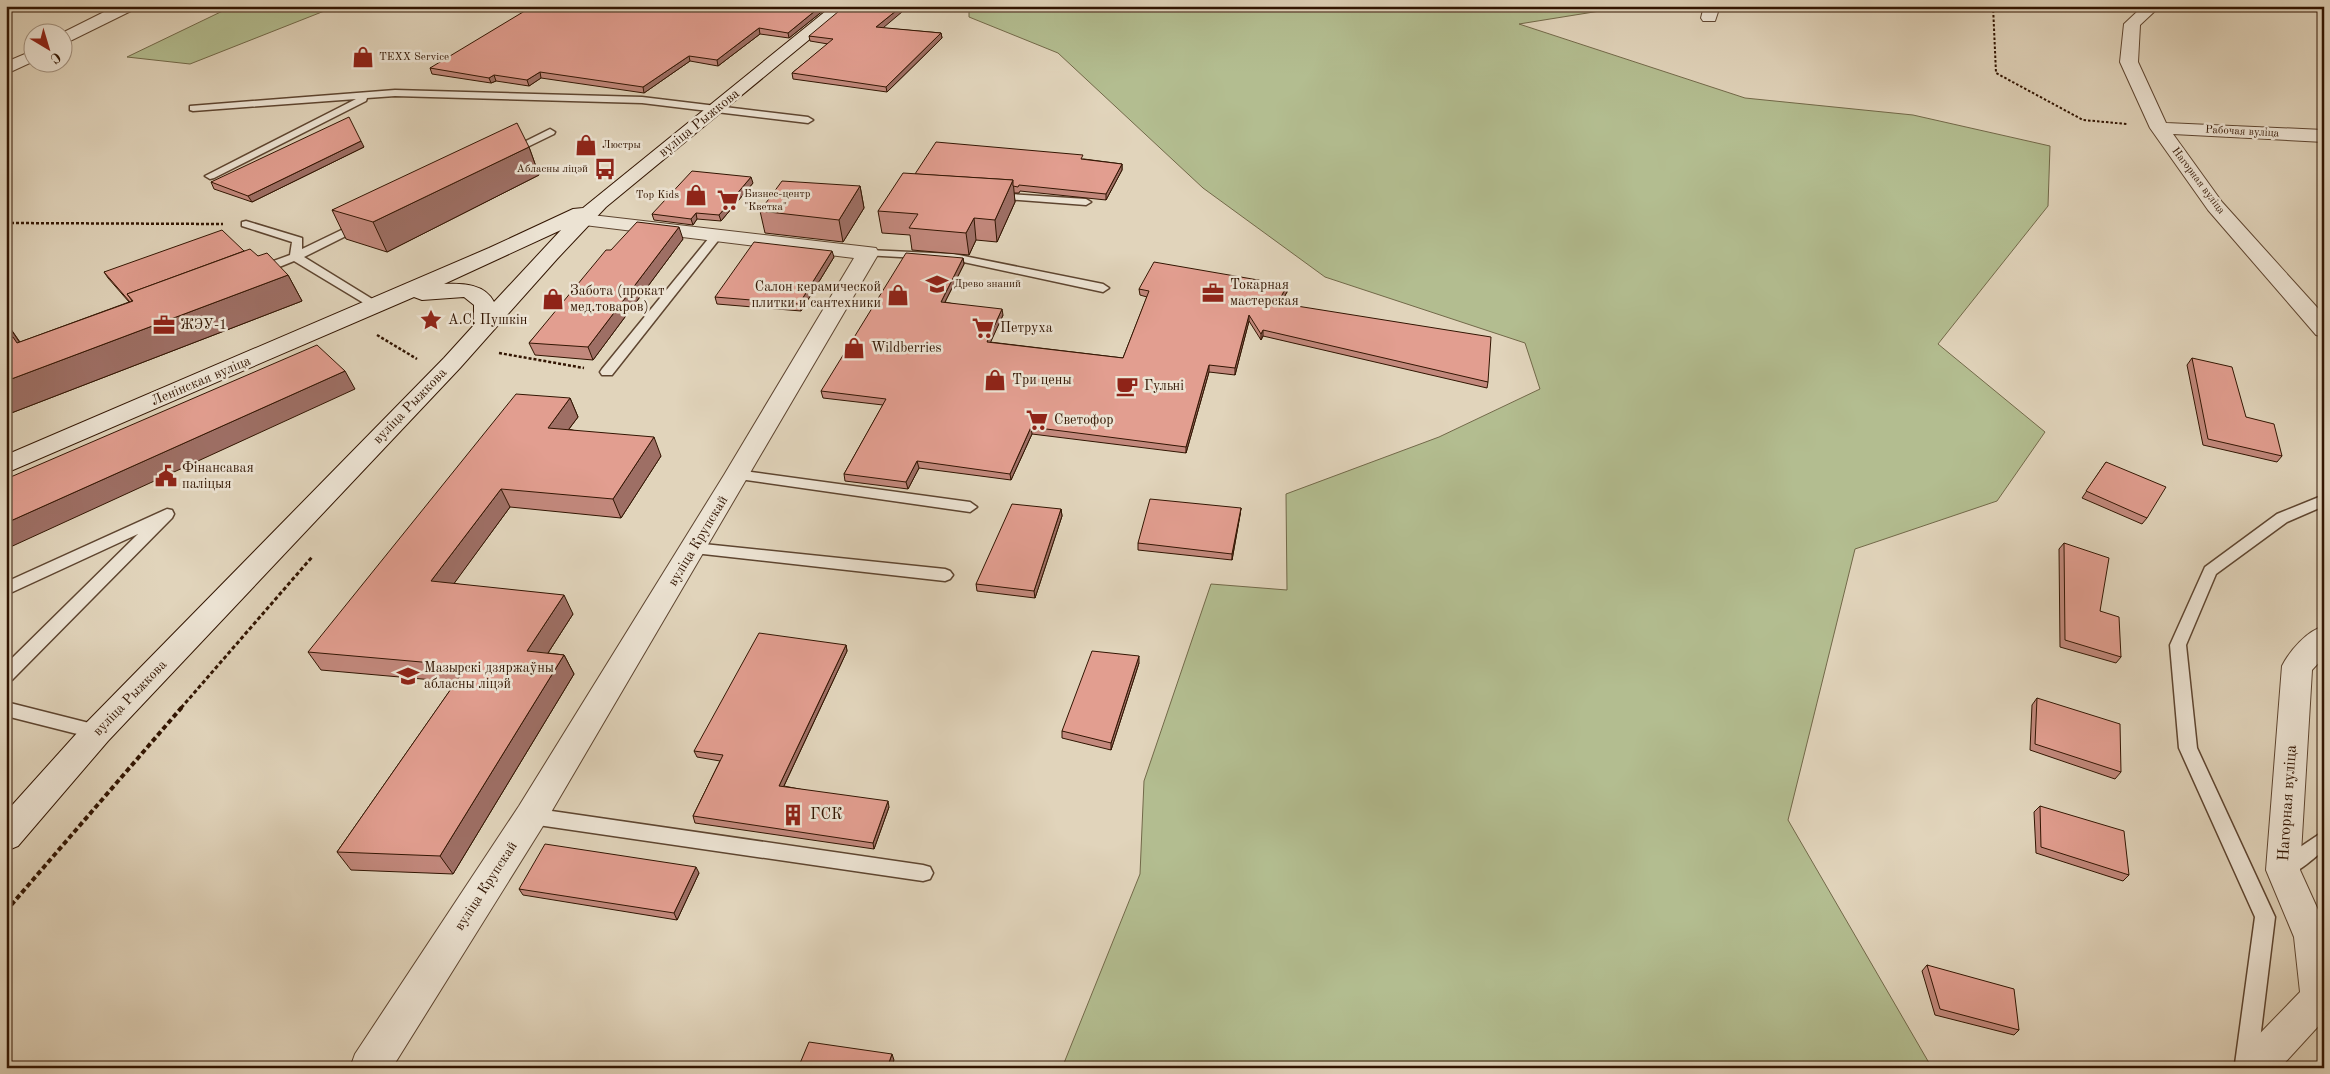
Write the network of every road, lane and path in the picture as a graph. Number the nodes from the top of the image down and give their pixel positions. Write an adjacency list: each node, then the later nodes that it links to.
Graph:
1 (129, 6): 5 (street)
2 (842, 6): 10 (street, вуліца Рыжкова)
3 (1993, 6): 12 (path)
4 (2147, 12): 12 (street, Нагорная вуліца)
5 (72, 35)
6 (22, 61): 7 (street)
7 (6, 69)
8 (371, 95): 9 (lane); 10 (lane); 16 (lane)
9 (193, 108)
10 (718, 108): 11 (lane); 19 (street, вуліца Рыжкова)
11 (808, 120)
12 (2159, 128): 14 (street, Рабочая вуліца); 31 (street, Нагорная вуліца)
13 (550, 132): 15 (lane)
14 (2324, 136)
15 (497, 158)
16 (210, 176)
17 (982, 195): 18 (lane)
18 (1086, 202)
19 (591, 212): 23 (street); 28 (street, Ленінская вуліца); 30 (street, вуліца Рыжкова)
20 (374, 218): 25 (lane)
21 (6, 223): 22 (path)
22 (246, 224): 25 (lane)
23 (717, 235): 24 (street); 33 (lane)
24 (868, 253): 27 (lane); 35 (street, вуліца Крупскай)
25 (296, 257): 26 (lane); 28 (lane)
26 (249, 275)
27 (1103, 288)
28 (386, 301): 29 (street, Ленінская вуліца); 30 (street, Ленінская вуліца)
29 (346, 318): 32 (path); 34 (street, Ленінская вуліца)
30 (485, 325): 32 (street, вуліца Рыжкова)
31 (2324, 330)
32 (452, 363): 33 (path); 45 (street, вуліца Рыжкова)
33 (607, 372)
34 (6, 465)
35 (737, 476): 37 (lane); 38 (street, вуліца Крупскай)
36 (2324, 500): 53 (lane)
37 (970, 508)
38 (694, 548): 40 (lane); 46 (street, вуліца Крупскай)
39 (316, 552): 51 (path)
40 (945, 575)
41 (6, 589): 43 (lane)
42 (2324, 638): 49 (street, Нагорная вуліца)
43 (6, 675)
44 (6, 709): 45 (lane)
45 (98, 732): 47 (street, вуліца Рыжкова)
46 (531, 816): 50 (lane); 52 (street, вуліца Крупскай)
47 (6, 836)
48 (2324, 839): 49 (lane)
49 (2283, 870): 54 (street, Нагорная вуліца)
50 (923, 873)
51 (6, 911)
52 (368, 1068)
53 (2246, 1068)
54 (2254, 1068)

